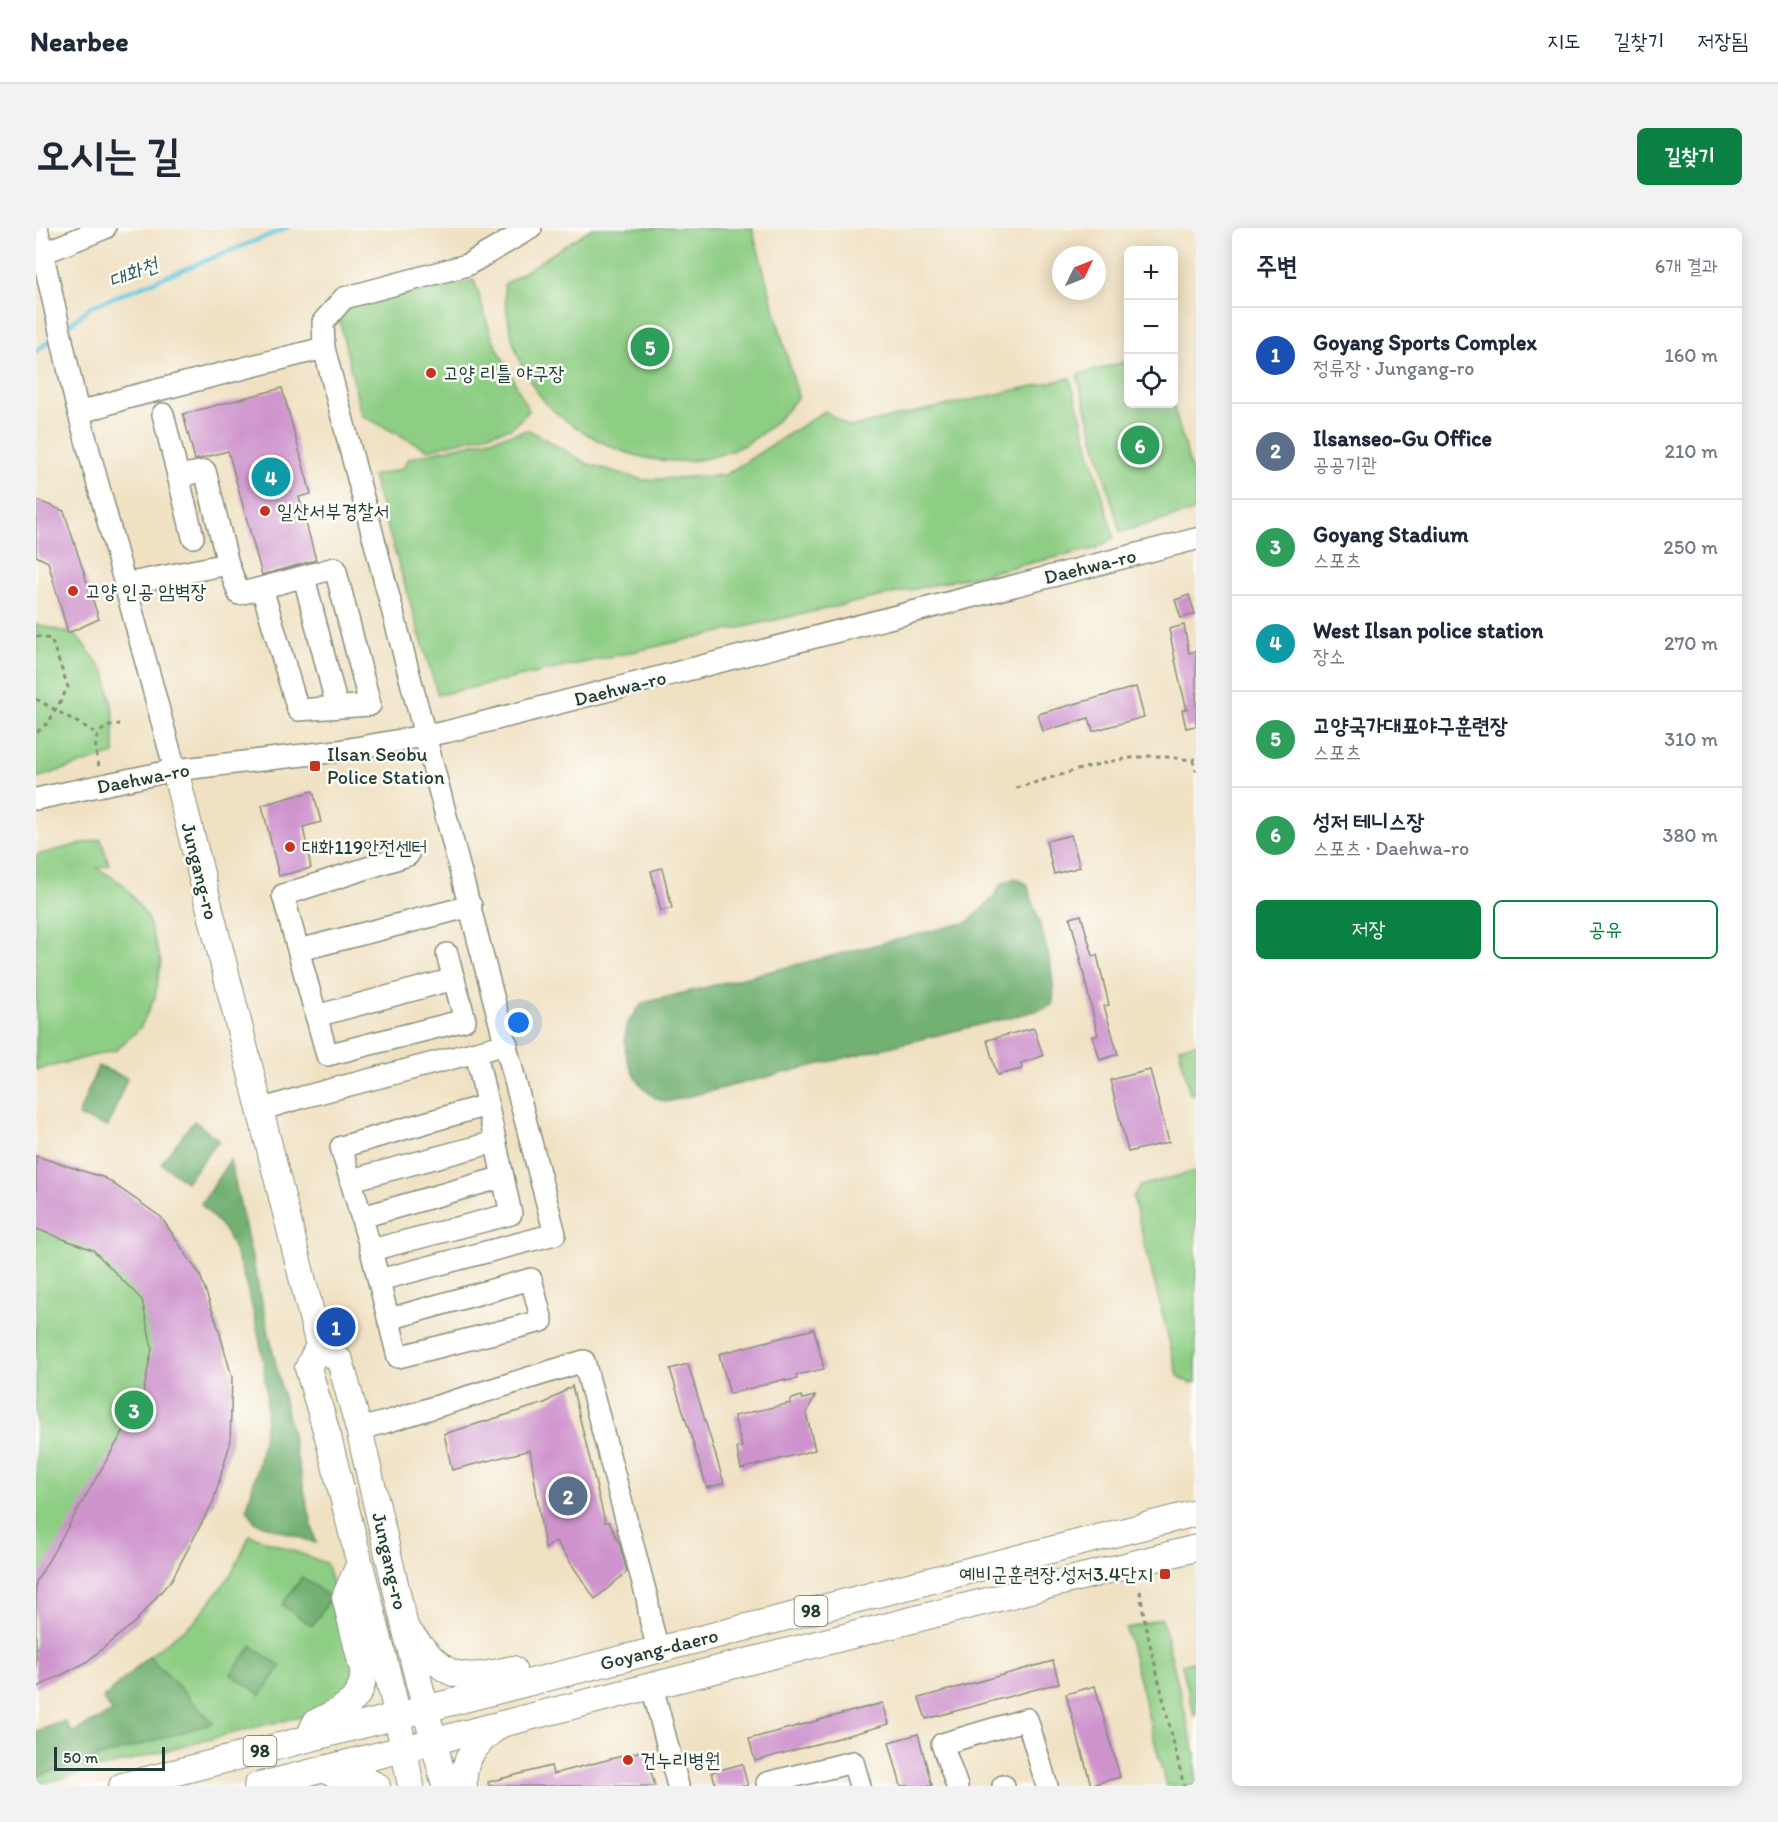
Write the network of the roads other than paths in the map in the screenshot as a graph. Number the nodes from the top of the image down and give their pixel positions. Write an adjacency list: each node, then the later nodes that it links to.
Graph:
1 (37, 228): 4 (street)
2 (105, 228): 4 (street)
3 (531, 228): 5 (street)
4 (42, 258): 6 (street, Jungang-ro)
5 (324, 348): 6 (street); 16 (street)
6 (77, 406): 13 (street, Jungang-ro)
7 (163, 414): 8 (street)
8 (178, 476): 9 (street); 11 (street)
9 (193, 537)
10 (1196, 539): 16 (street, Daehwa-ro)
11 (228, 564): 13 (street); 14 (street)
12 (304, 576): 14 (street); 15 (street); 15 (street)
13 (125, 584): 17 (street, Jungang-ro)
14 (262, 588): 15 (street)
15 (337, 707)
16 (425, 736): 17 (street, Daehwa-ro); 20 (street)
17 (175, 770): 18 (street, Daehwa-ro); 28 (main road, Jungang-ro)
18 (36, 799)
19 (408, 855): 21 (street)
20 (471, 906): 21 (street); 25 (street)
21 (299, 950): 24 (street)
22 (447, 954): 23 (street)
23 (454, 979): 24 (street); 24 (street)
24 (316, 1016)
25 (507, 1044): 26 (street); 34 (street)
26 (477, 1052): 27 (street); 28 (street)
27 (487, 1105): 29 (street); 31 (street)
28 (260, 1110): 36 (main road, Jungang-ro)
29 (495, 1142): 30 (street); 31 (street)
30 (503, 1177): 32 (street); 33 (street)
31 (351, 1180): 32 (street)
32 (362, 1216): 33 (street)
33 (371, 1250): 34 (street)
34 (379, 1280): 35 (street)
35 (389, 1319): 35 (street)
36 (319, 1345): 37 (main road, Jungang-ro); 40 (main road, Jungang-ro)
37 (359, 1429): 41 (main road, Jungang-ro); 42 (street)
38 (1196, 1513): 42 (main road, Goyang-daero / 98)
39 (1196, 1548): 44 (main road, Goyang-daero / 98)
40 (359, 1565): 46 (main road, Jungang-ro); 48 (main road)
41 (405, 1627): 43 (main road); 45 (main road, Jungang-ro)
42 (658, 1649): 43 (main road, Goyang-daero / 98)
43 (537, 1680): 45 (main road, Goyang-daero / 98)
44 (652, 1686): 47 (main road, Goyang-daero / 98); 58 (street)
45 (425, 1708): 46 (main road, Goyang-daero / 98); 49 (main road, Jungang-ro)
46 (397, 1715): 48 (main road, Goyang-daero / 98); 50 (main road, Jungang-ro)
47 (502, 1724): 49 (main road, Goyang-daero / 98); 57 (main road)
48 (309, 1738): 52 (main road, Goyang-daero / 98)
49 (433, 1742): 50 (main road, Goyang-daero / 98); 56 (main road, Jungang-ro)
50 (404, 1750): 51 (main road, Goyang-daero / 98); 55 (main road, Jungang-ro)
51 (323, 1769): 53 (main road, Goyang-daero / 98); 54 (main road)
52 (122, 1786)
53 (257, 1786)
54 (377, 1786)
55 (411, 1786)
56 (445, 1786)
57 (464, 1786)
58 (678, 1786)
59 (768, 1786): 60 (street)
60 (860, 1786)
61 (957, 1786): 62 (street)
62 (1047, 1786)

